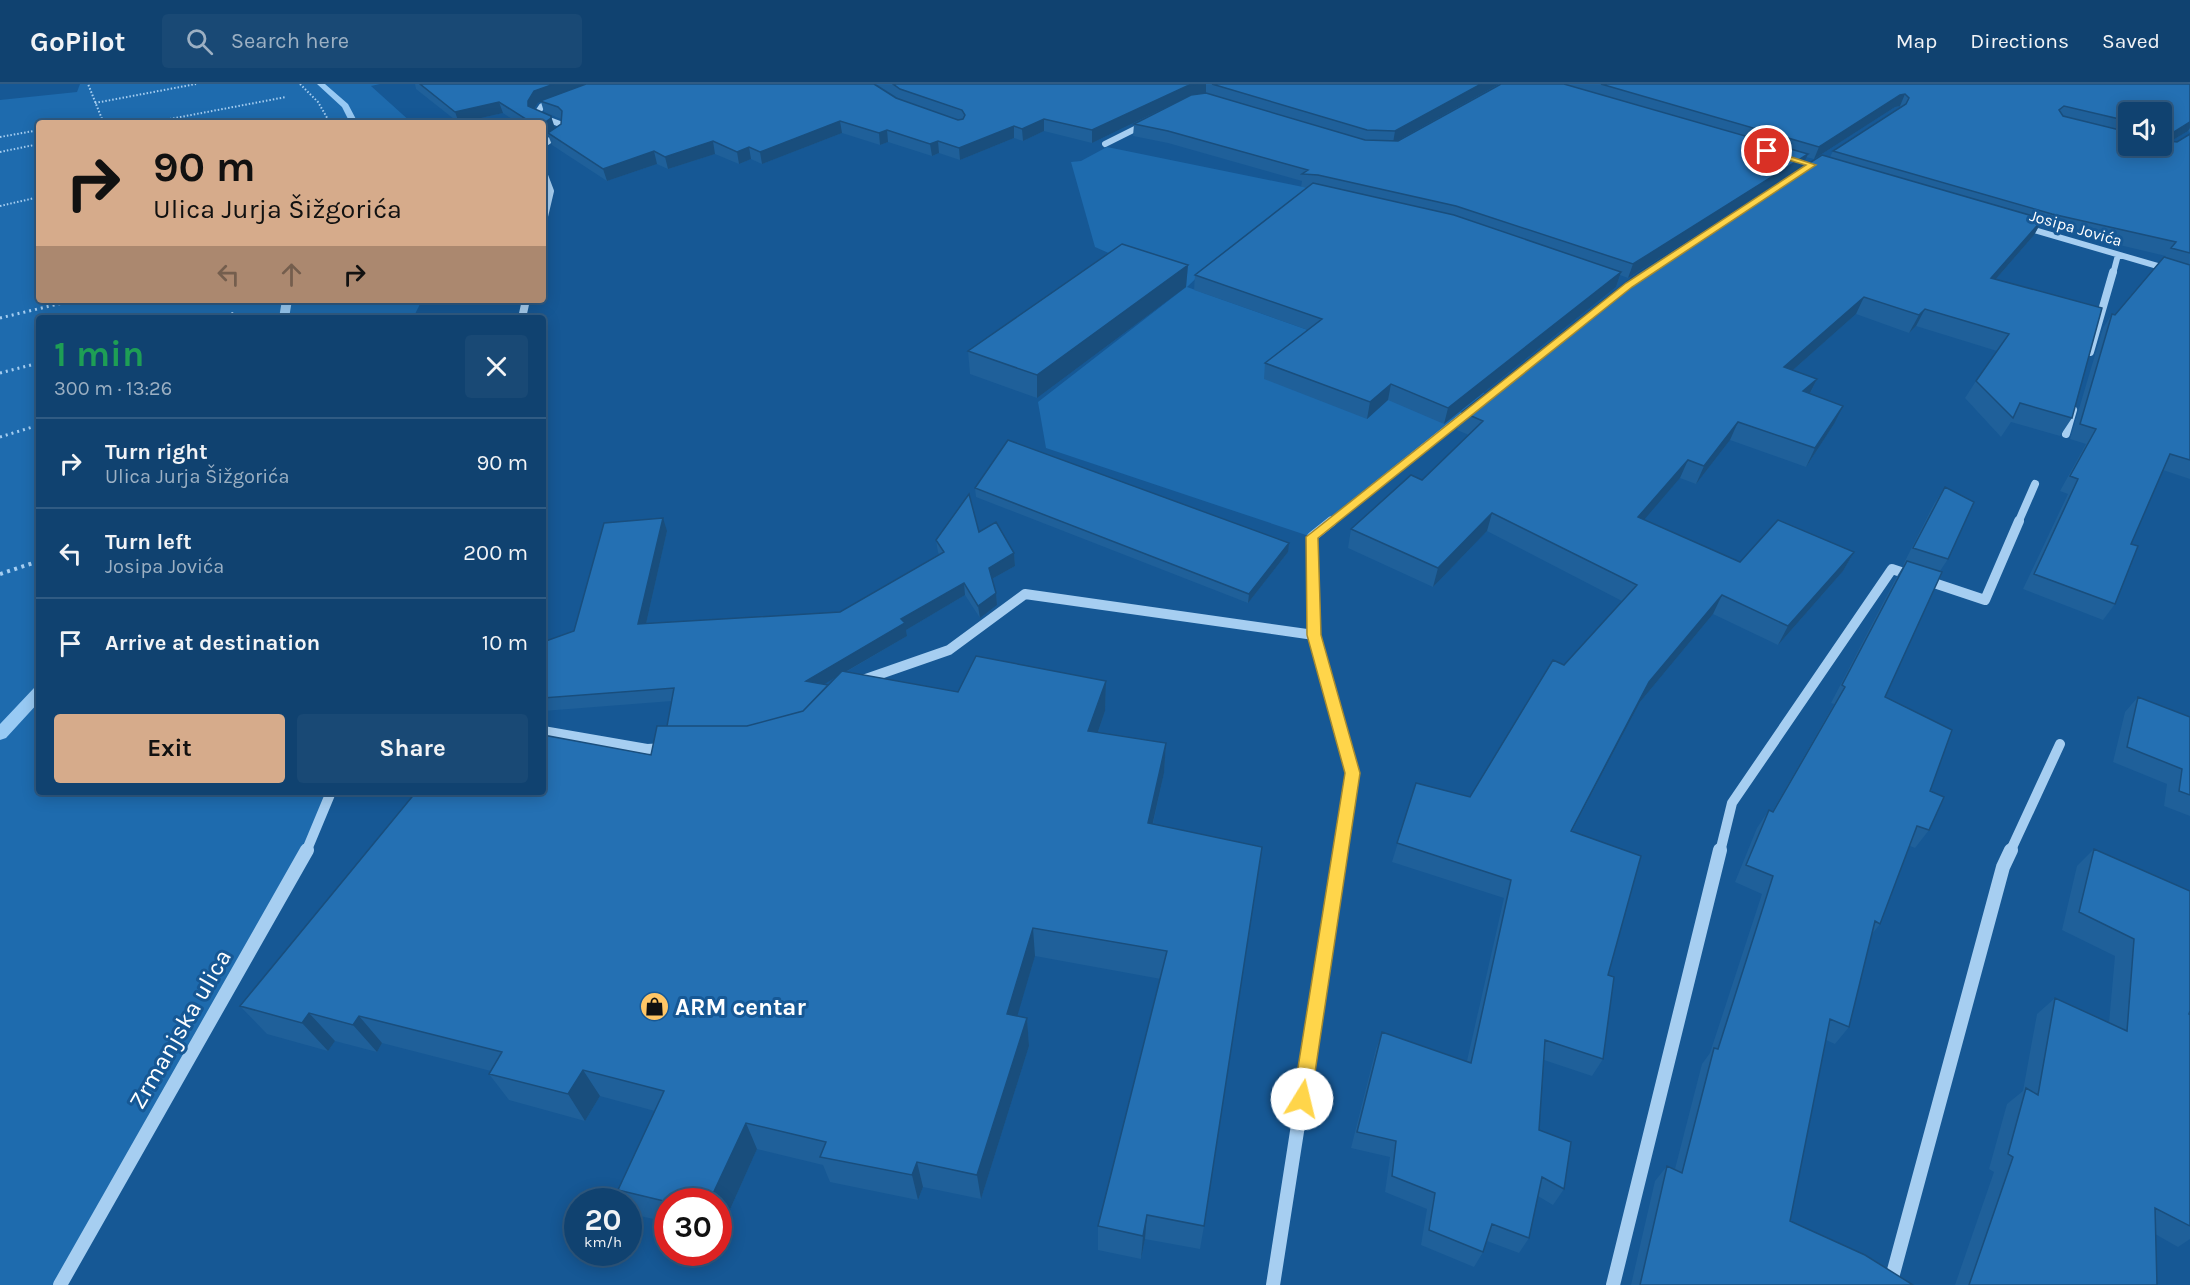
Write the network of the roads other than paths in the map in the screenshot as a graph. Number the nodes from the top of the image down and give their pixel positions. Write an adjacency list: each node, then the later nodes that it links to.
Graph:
1 (563, 99): 3 (street)
2 (1147, 123): 4 (street)
3 (546, 143)
4 (1105, 144)
5 (546, 178): 6 (street)
6 (546, 212)
7 (2016, 225): 8 (street, Josipa Jovića)
8 (2118, 255): 9 (street, Josipa Jovića); 10 (street)
9 (2190, 275)
10 (2089, 355)
11 (2076, 400): 13 (street)
12 (1482, 401): 15 (street)
13 (2066, 434)
14 (2035, 484): 23 (street)
15 (1314, 635): 16 (street); 22 (street)
16 (847, 691)
17 (546, 731): 19 (street)
18 (2060, 744): 24 (street)
19 (679, 748)
20 (330, 795): 21 (street, Zrmanjska ulica)
21 (60, 1285)
22 (1273, 1285)
23 (1613, 1285)
24 (1890, 1285)

